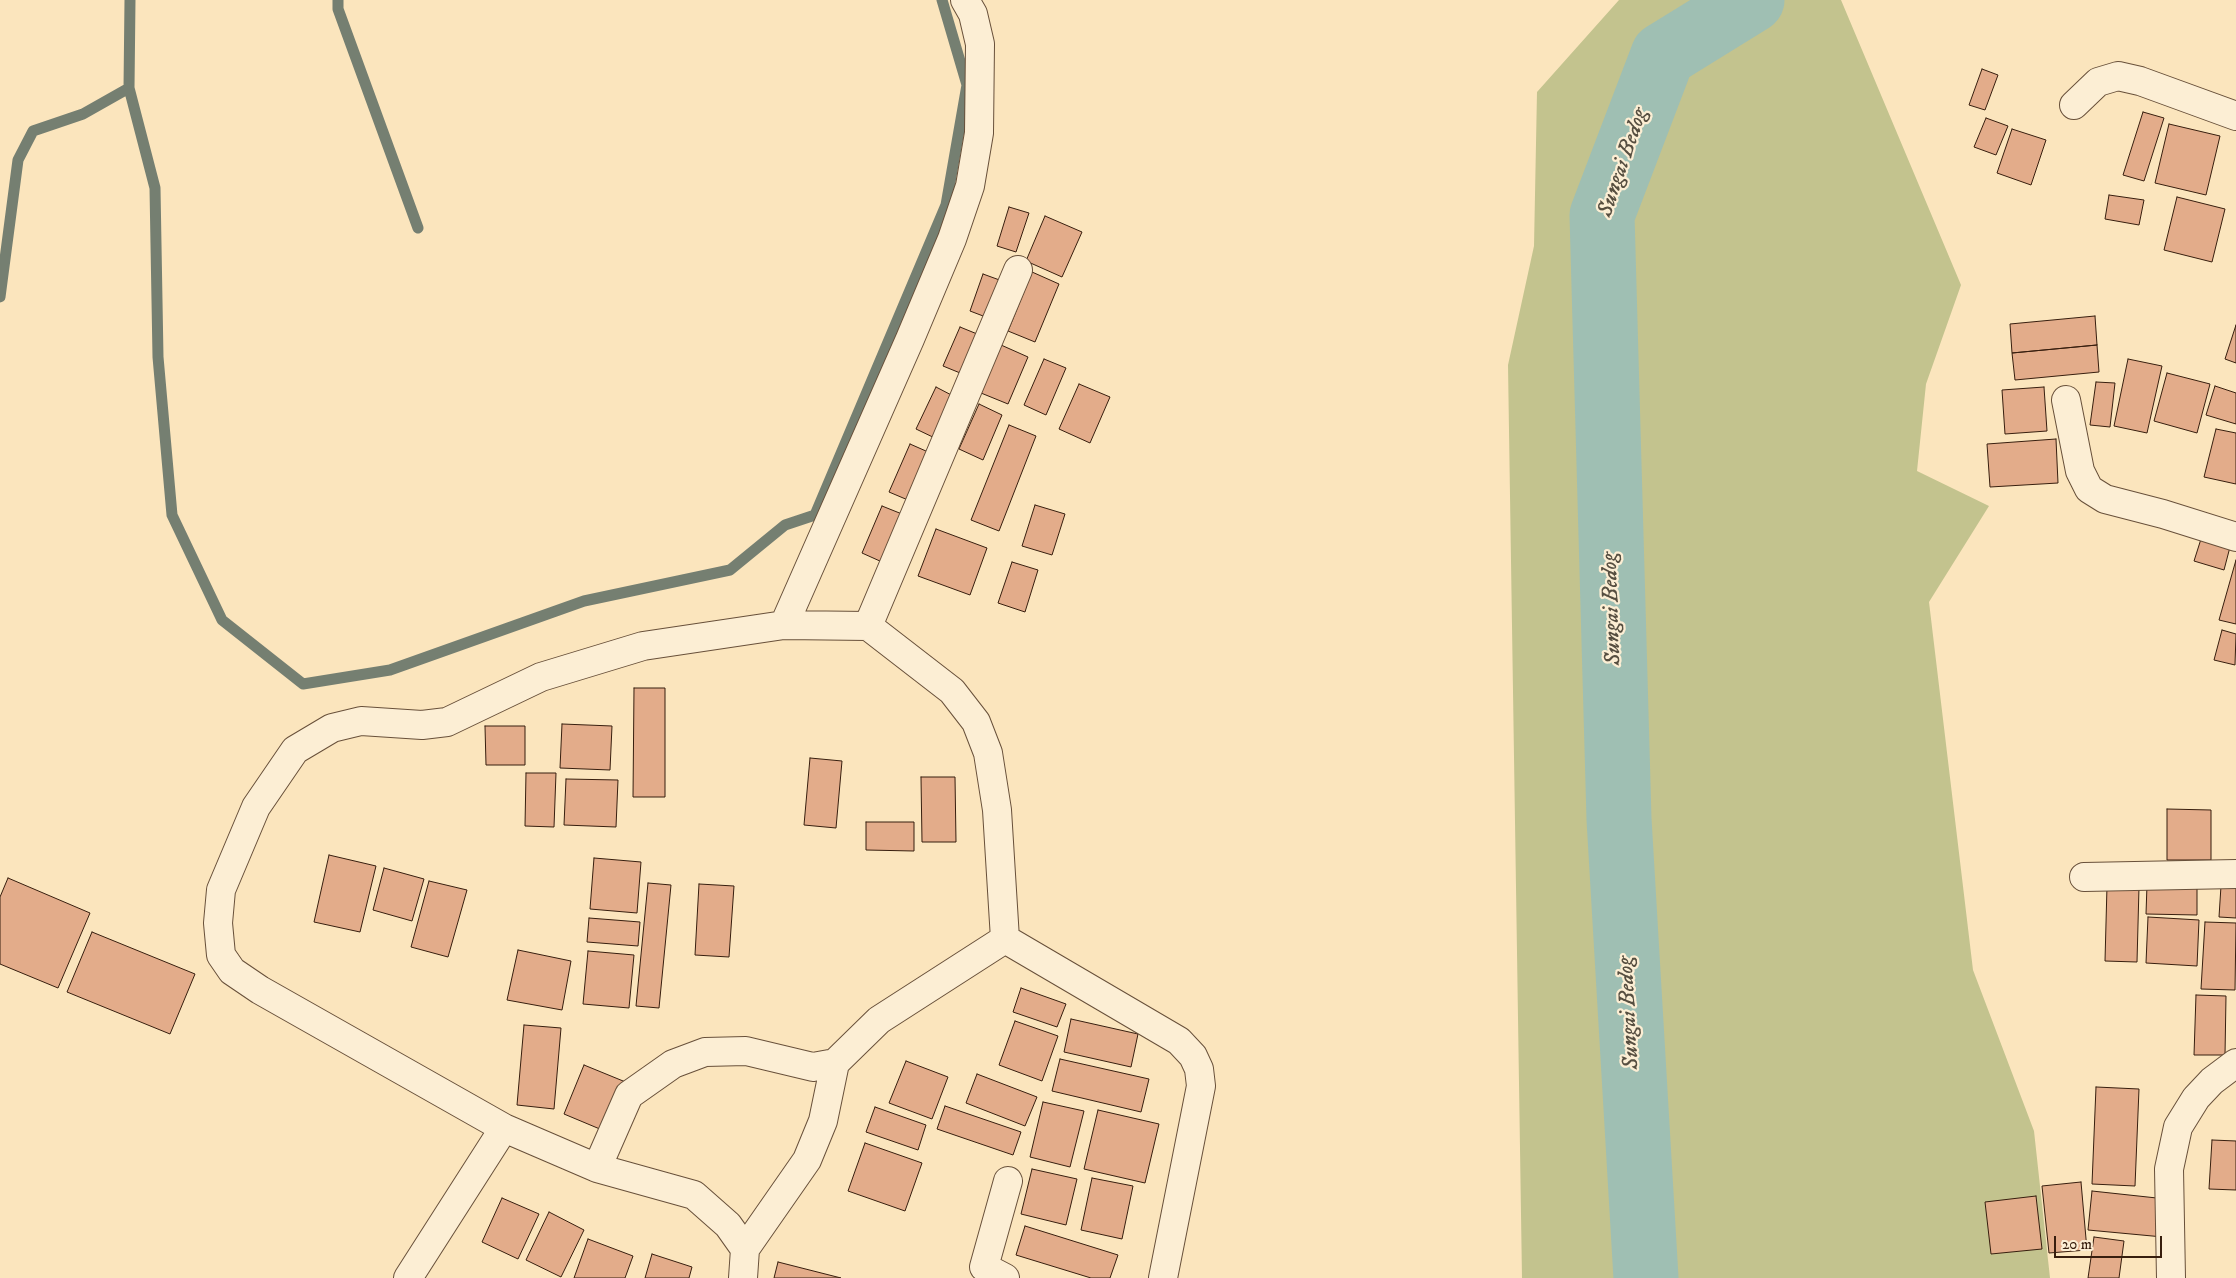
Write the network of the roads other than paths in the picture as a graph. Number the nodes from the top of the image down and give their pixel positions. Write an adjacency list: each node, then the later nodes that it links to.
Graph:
1 (965, 0): 7 (street)
2 (2074, 105): 3 (street)
3 (2236, 116)
4 (1018, 270): 8 (street)
5 (2066, 400): 6 (street)
6 (2236, 538)
7 (784, 625): 8 (street); 14 (street)
8 (868, 626): 11 (street)
9 (2236, 874): 10 (street)
10 (2084, 877)
11 (1005, 939): 13 (street); 21 (street)
12 (2236, 1063): 22 (street)
13 (835, 1064): 15 (street); 17 (street)
14 (504, 1128): 15 (street); 18 (street)
15 (598, 1168): 17 (street)
16 (1008, 1181): 20 (street)
17 (745, 1249): 19 (street)
18 (408, 1278)
19 (743, 1278)
20 (1005, 1278)
21 (1163, 1278)
22 (2171, 1278)

